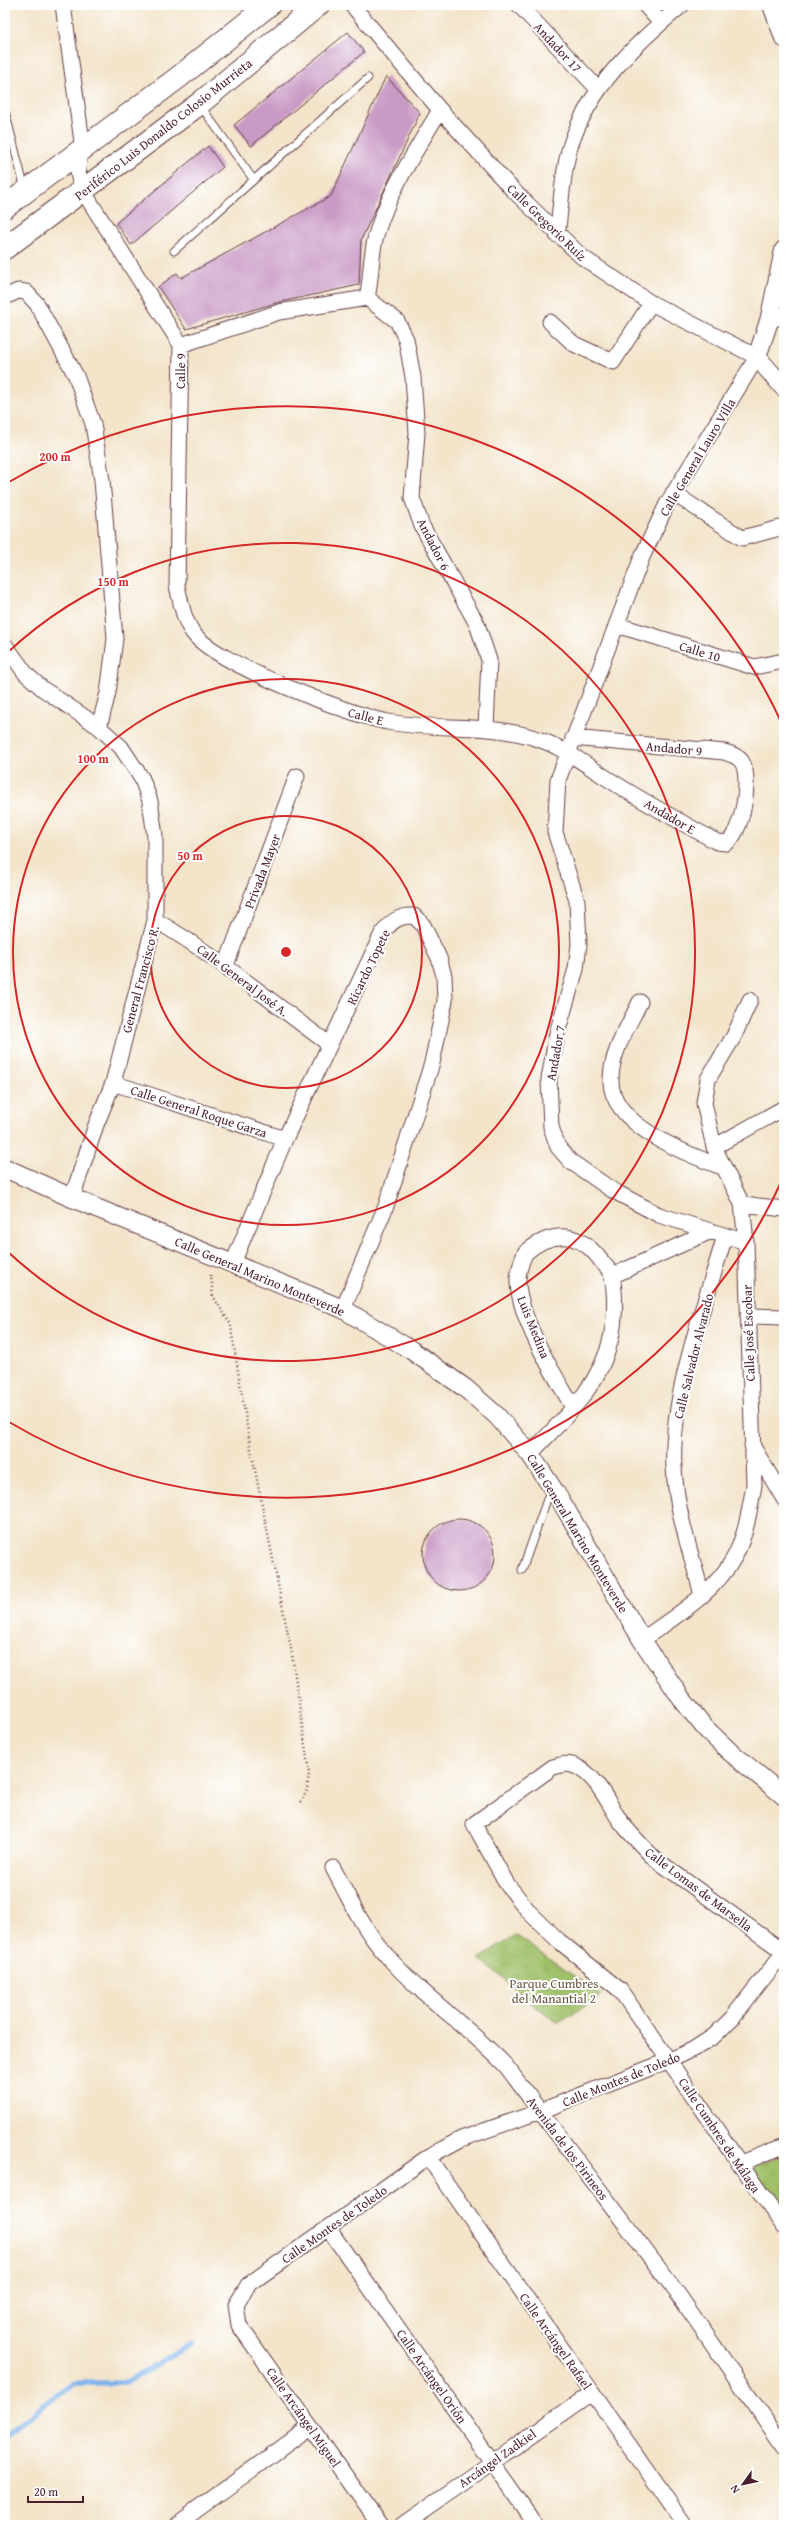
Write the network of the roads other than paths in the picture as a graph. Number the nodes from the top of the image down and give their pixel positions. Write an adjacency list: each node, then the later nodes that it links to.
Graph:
1 (63, 5): 16 (street)
2 (269, 5): 16 (main road)
3 (318, 5): 13 (main road, Periférico Luis Donaldo Colosio Murrieta)
4 (352, 5): 14 (street, Calle Gregorio Ruíz)
5 (519, 5): 12 (street, Andador 17)
6 (645, 5): 9 (street)
7 (682, 5): 9 (street)
8 (772, 5): 10 (street)
9 (661, 23): 12 (street)
10 (784, 38)
11 (368, 78): 17 (lane)
12 (598, 89): 21 (street)
13 (199, 104): 17 (lane); 19 (main road, Periférico Luis Donaldo Colosio Murrieta)
14 (440, 110): 21 (street, Calle Gregorio Ruíz); 26 (street)
15 (5, 111): 18 (lane)
16 (83, 149): 18 (main road); 19 (street, Calle 9)
17 (253, 179): 24 (lane)
18 (25, 191): 20 (main road)
19 (83, 191): 22 (main road, Periférico Luis Donaldo Colosio Murrieta); 30 (street, Calle 9)
20 (5, 207)
21 (557, 235): 27 (street, Calle Gregorio Ruíz)
22 (5, 248)
23 (784, 250): 28 (street, Calle General Lauro Villa)
24 (174, 251)
25 (5, 296): 39 (street)
26 (367, 298): 30 (street); 40 (street, Andador 6)
27 (651, 303): 29 (street); 31 (street, Calle Gregorio Ruíz)
28 (777, 318): 31 (street, Calle General Lauro Villa)
29 (550, 322)
30 (181, 345): 35 (street, Calle 9)
31 (757, 357): 32 (street, Calle Gregorio Ruíz); 33 (street, Calle General Lauro Villa)
32 (784, 388)
33 (673, 493): 34 (street); 36 (street, Calle General Lauro Villa)
34 (784, 527)
35 (186, 622): 40 (street, Calle E)
36 (617, 625): 38 (street, Calle 10); 41 (street, Calle General Lauro Villa)
37 (5, 645): 39 (street, General Francisco R.)
38 (784, 661)
39 (99, 727): 44 (street, General Francisco R.)
40 (486, 728): 41 (street, Calle E)
41 (570, 745): 43 (street, Andador 9); 43 (street, Andador E); 58 (street, Andador 7)
42 (297, 776): 45 (street, Privada Mayer)
43 (747, 790)
44 (155, 920): 45 (street, Calle General José A.); 49 (street, General Francisco R.)
45 (226, 965): 48 (street, Calle General José A.)
46 (750, 1000): 52 (street, Calle José Escobar)
47 (640, 1002): 53 (street)
48 (329, 1044): 51 (street, Ricardo Topete); 63 (street, Ricardo Topete)
49 (113, 1083): 51 (street, Calle General Roque Garza); 55 (street, General Francisco R.)
50 (784, 1108): 52 (street)
51 (285, 1139): 61 (street, Ricardo Topete)
52 (714, 1147): 53 (street, Calle José Escobar)
53 (722, 1167): 56 (street, Calle José Escobar)
54 (5, 1168): 55 (street, Calle General Marino Monteverde)
55 (72, 1198): 61 (street, Calle General Marino Monteverde)
56 (742, 1204): 57 (street); 60 (street, Calle José Escobar)
57 (784, 1209)
58 (711, 1231): 59 (street, Andador 7); 62 (street)
59 (725, 1236): 60 (street, Andador 7); 72 (street, Calle Salvador Alvarado)
60 (746, 1242): 64 (street, Calle José Escobar)
61 (225, 1260): 63 (street, Calle General Marino Monteverde)
62 (612, 1276): 66 (street); 66 (street, Luis Medina)
63 (343, 1309): 68 (street, Calle General Marino Monteverde)
64 (748, 1316): 65 (street); 67 (street, Calle José Escobar)
65 (784, 1317)
66 (573, 1408): 68 (street)
67 (752, 1445): 70 (street); 72 (street, Calle José Escobar)
68 (530, 1454): 69 (street, Calle General Marino Monteverde)
69 (551, 1486): 71 (lane); 73 (street, Calle General Marino Monteverde)
70 (784, 1499)
71 (522, 1570)
72 (702, 1595): 73 (street, Calle José Escobar)
73 (642, 1640): 74 (street, Calle General Marino Monteverde)
74 (784, 1796)
75 (474, 1824): 77 (street, Calle Lomas de Marsella); 78 (street, Calle Cumbres de Málaga)
76 (333, 1868): 79 (street, Avenida de los Pirineos)
77 (784, 1952): 78 (street, Calle Montes de Toledo)
78 (670, 2060): 79 (street, Calle Montes de Toledo); 82 (street, Calle Cumbres de Málaga)
79 (541, 2111): 81 (street, Calle Montes de Toledo); 88 (street, Avenida de los Pirineos)
80 (784, 2146): 82 (street)
81 (428, 2157): 84 (street, Calle Montes de Toledo); 86 (street, Calle Arcángel Rafael)
82 (738, 2164): 83 (street, Calle Cumbres de Málaga)
83 (784, 2227)
84 (328, 2228): 85 (street, Calle Montes de Toledo); 89 (street, Calle Arcángel Orión)
85 (236, 2306): 87 (street, Calle Arcángel Miguel)
86 (592, 2393): 89 (street, Arcángel Zadkiel); 94 (street, Calle Arcángel Rafael)
87 (310, 2427): 90 (street); 91 (street, Calle Arcángel Miguel)
88 (784, 2447)
89 (492, 2462): 92 (street, Arcángel Zadkiel); 93 (street, Calle Arcángel Orión)
90 (176, 2525)
91 (380, 2525)
92 (402, 2525)
93 (536, 2525)
94 (684, 2525)

